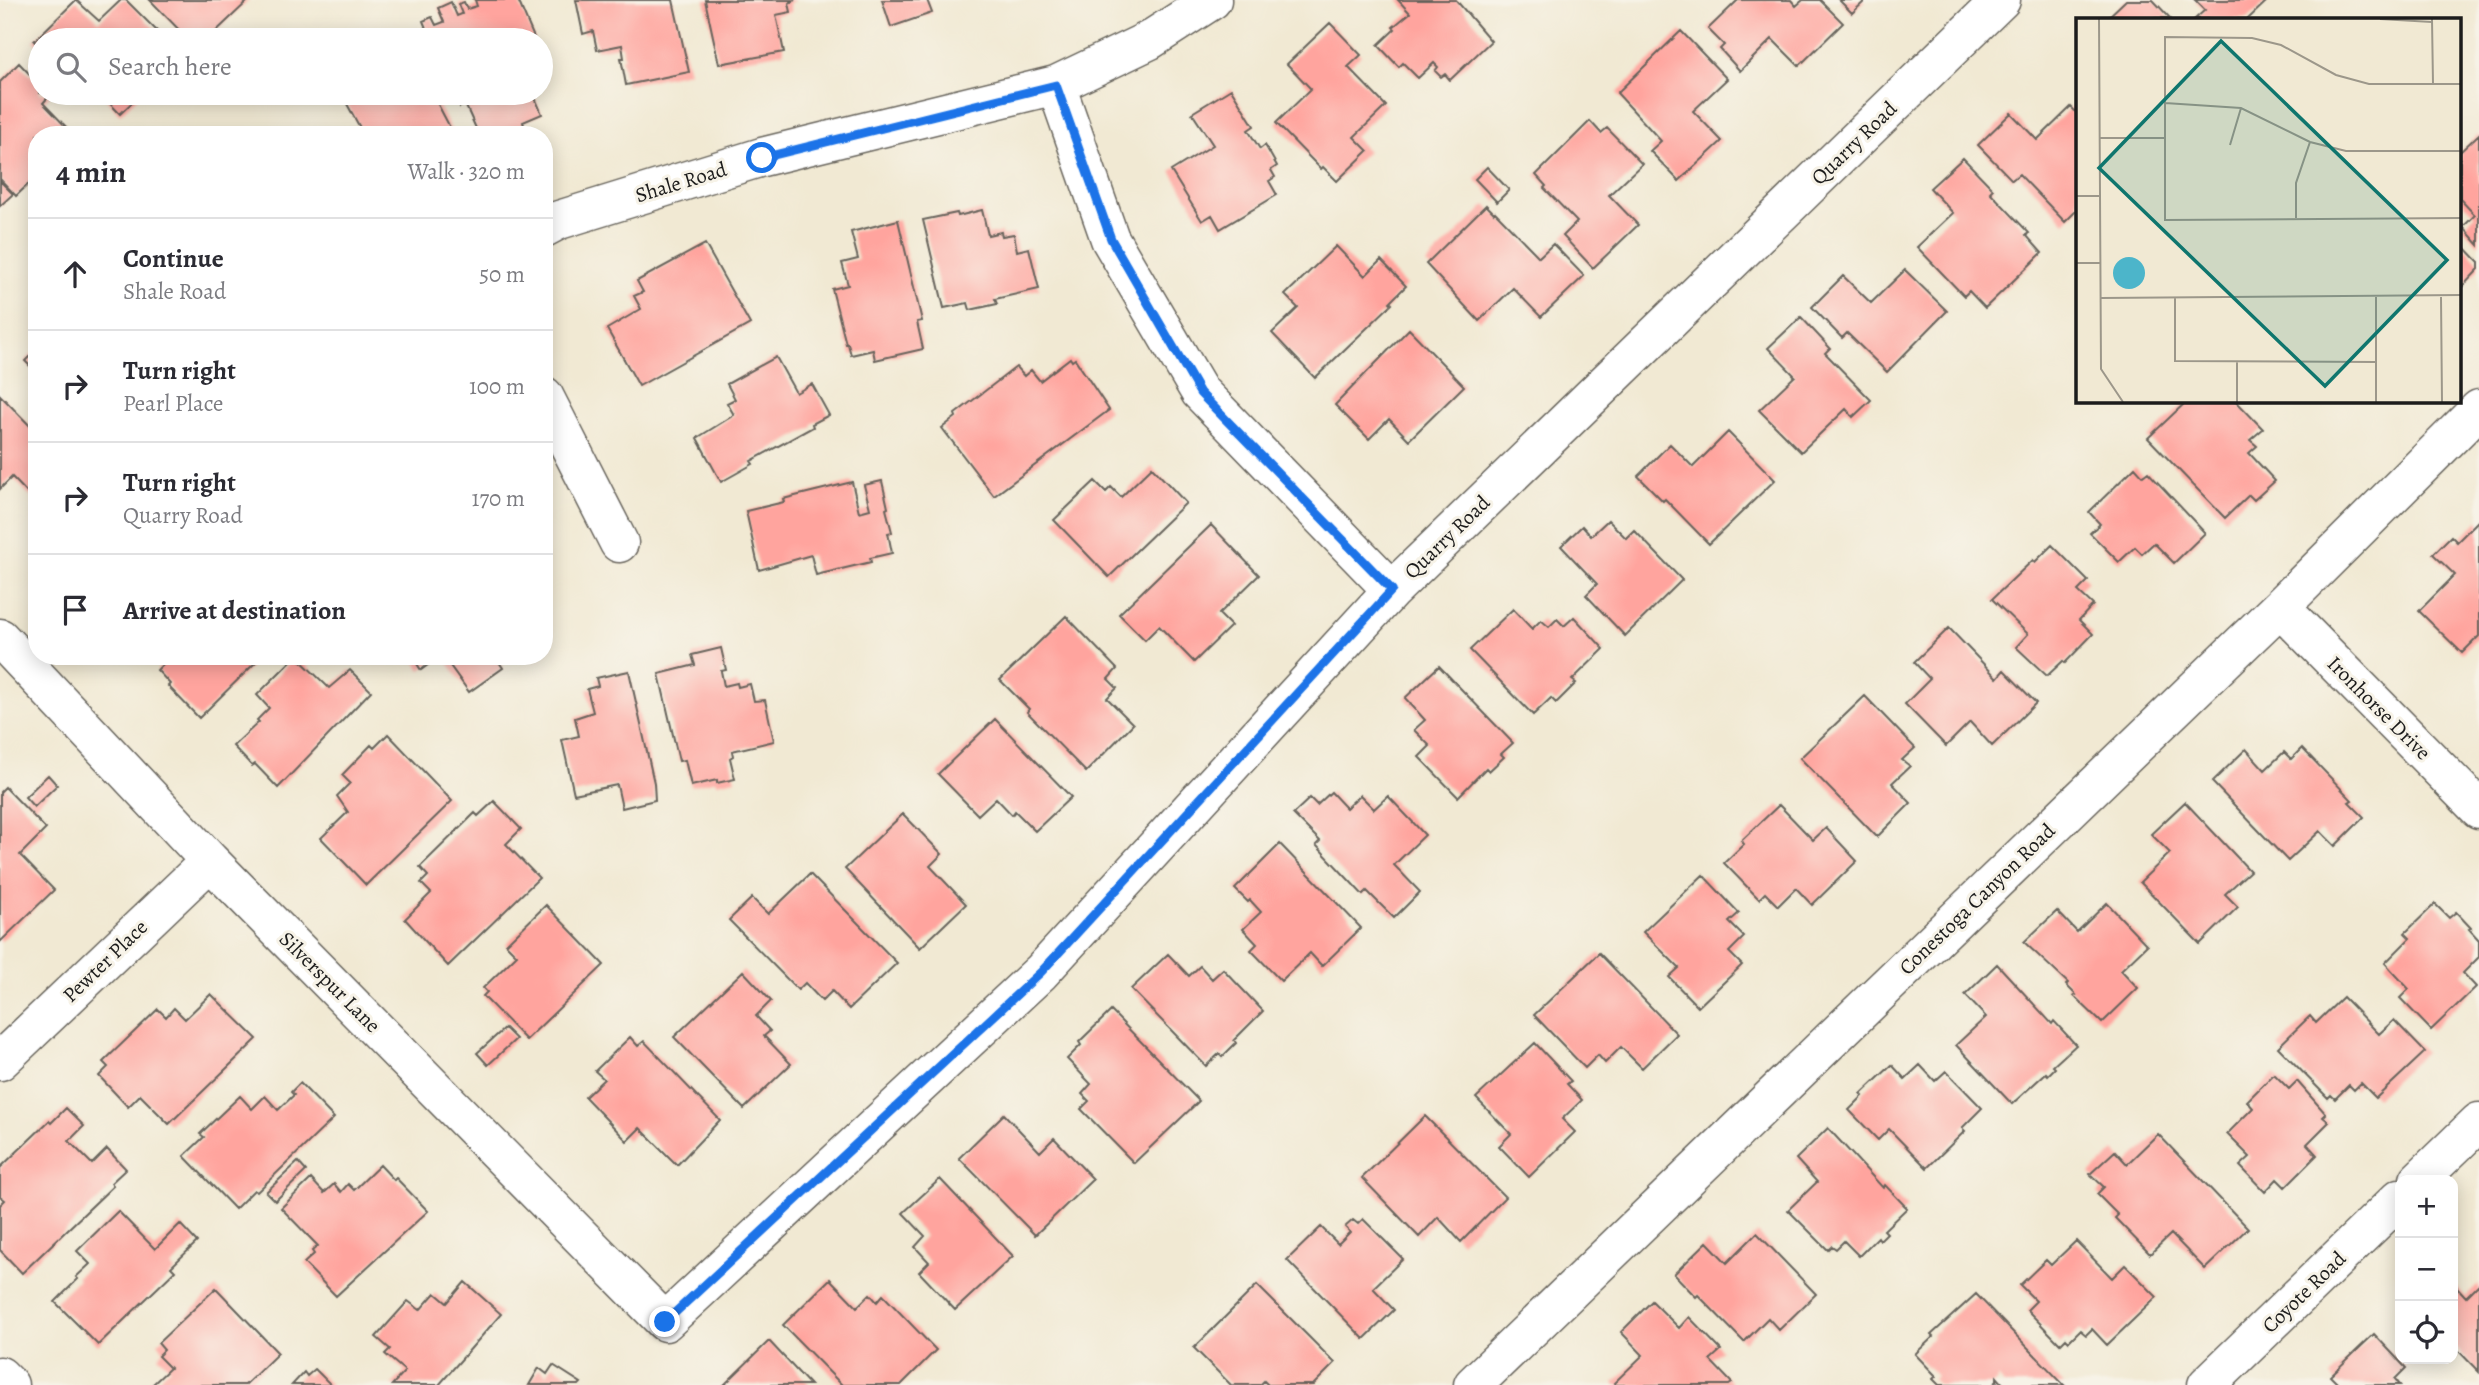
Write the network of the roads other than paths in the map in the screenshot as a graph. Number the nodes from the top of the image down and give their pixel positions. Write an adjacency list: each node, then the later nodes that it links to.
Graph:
1 (1212, 0): 3 (street, Shale Road)
2 (2001, 0): 8 (street, Quarry Road)
3 (1056, 85): 4 (street, Shale Road); 8 (street)
4 (553, 223)
5 (2479, 409): 9 (street, Conestoga Canyon Road)
6 (553, 414): 7 (street)
7 (619, 543)
8 (1392, 590): 17 (street, Quarry Road)
9 (2280, 607): 11 (street, Ironhorse Drive); 20 (street, Conestoga Canyon Road)
10 (35, 665): 12 (street, Silverspur Lane)
11 (2479, 809)
12 (210, 861): 13 (street, Pewter Place); 17 (street, Silverspur Lane)
13 (0, 1061)
14 (2479, 1122): 15 (street)
15 (2424, 1175)
16 (2395, 1203): 21 (street, Coyote Road)
17 (665, 1322)
18 (0, 1376): 19 (street)
19 (9, 1385)
20 (1472, 1385)
21 (2207, 1385)

